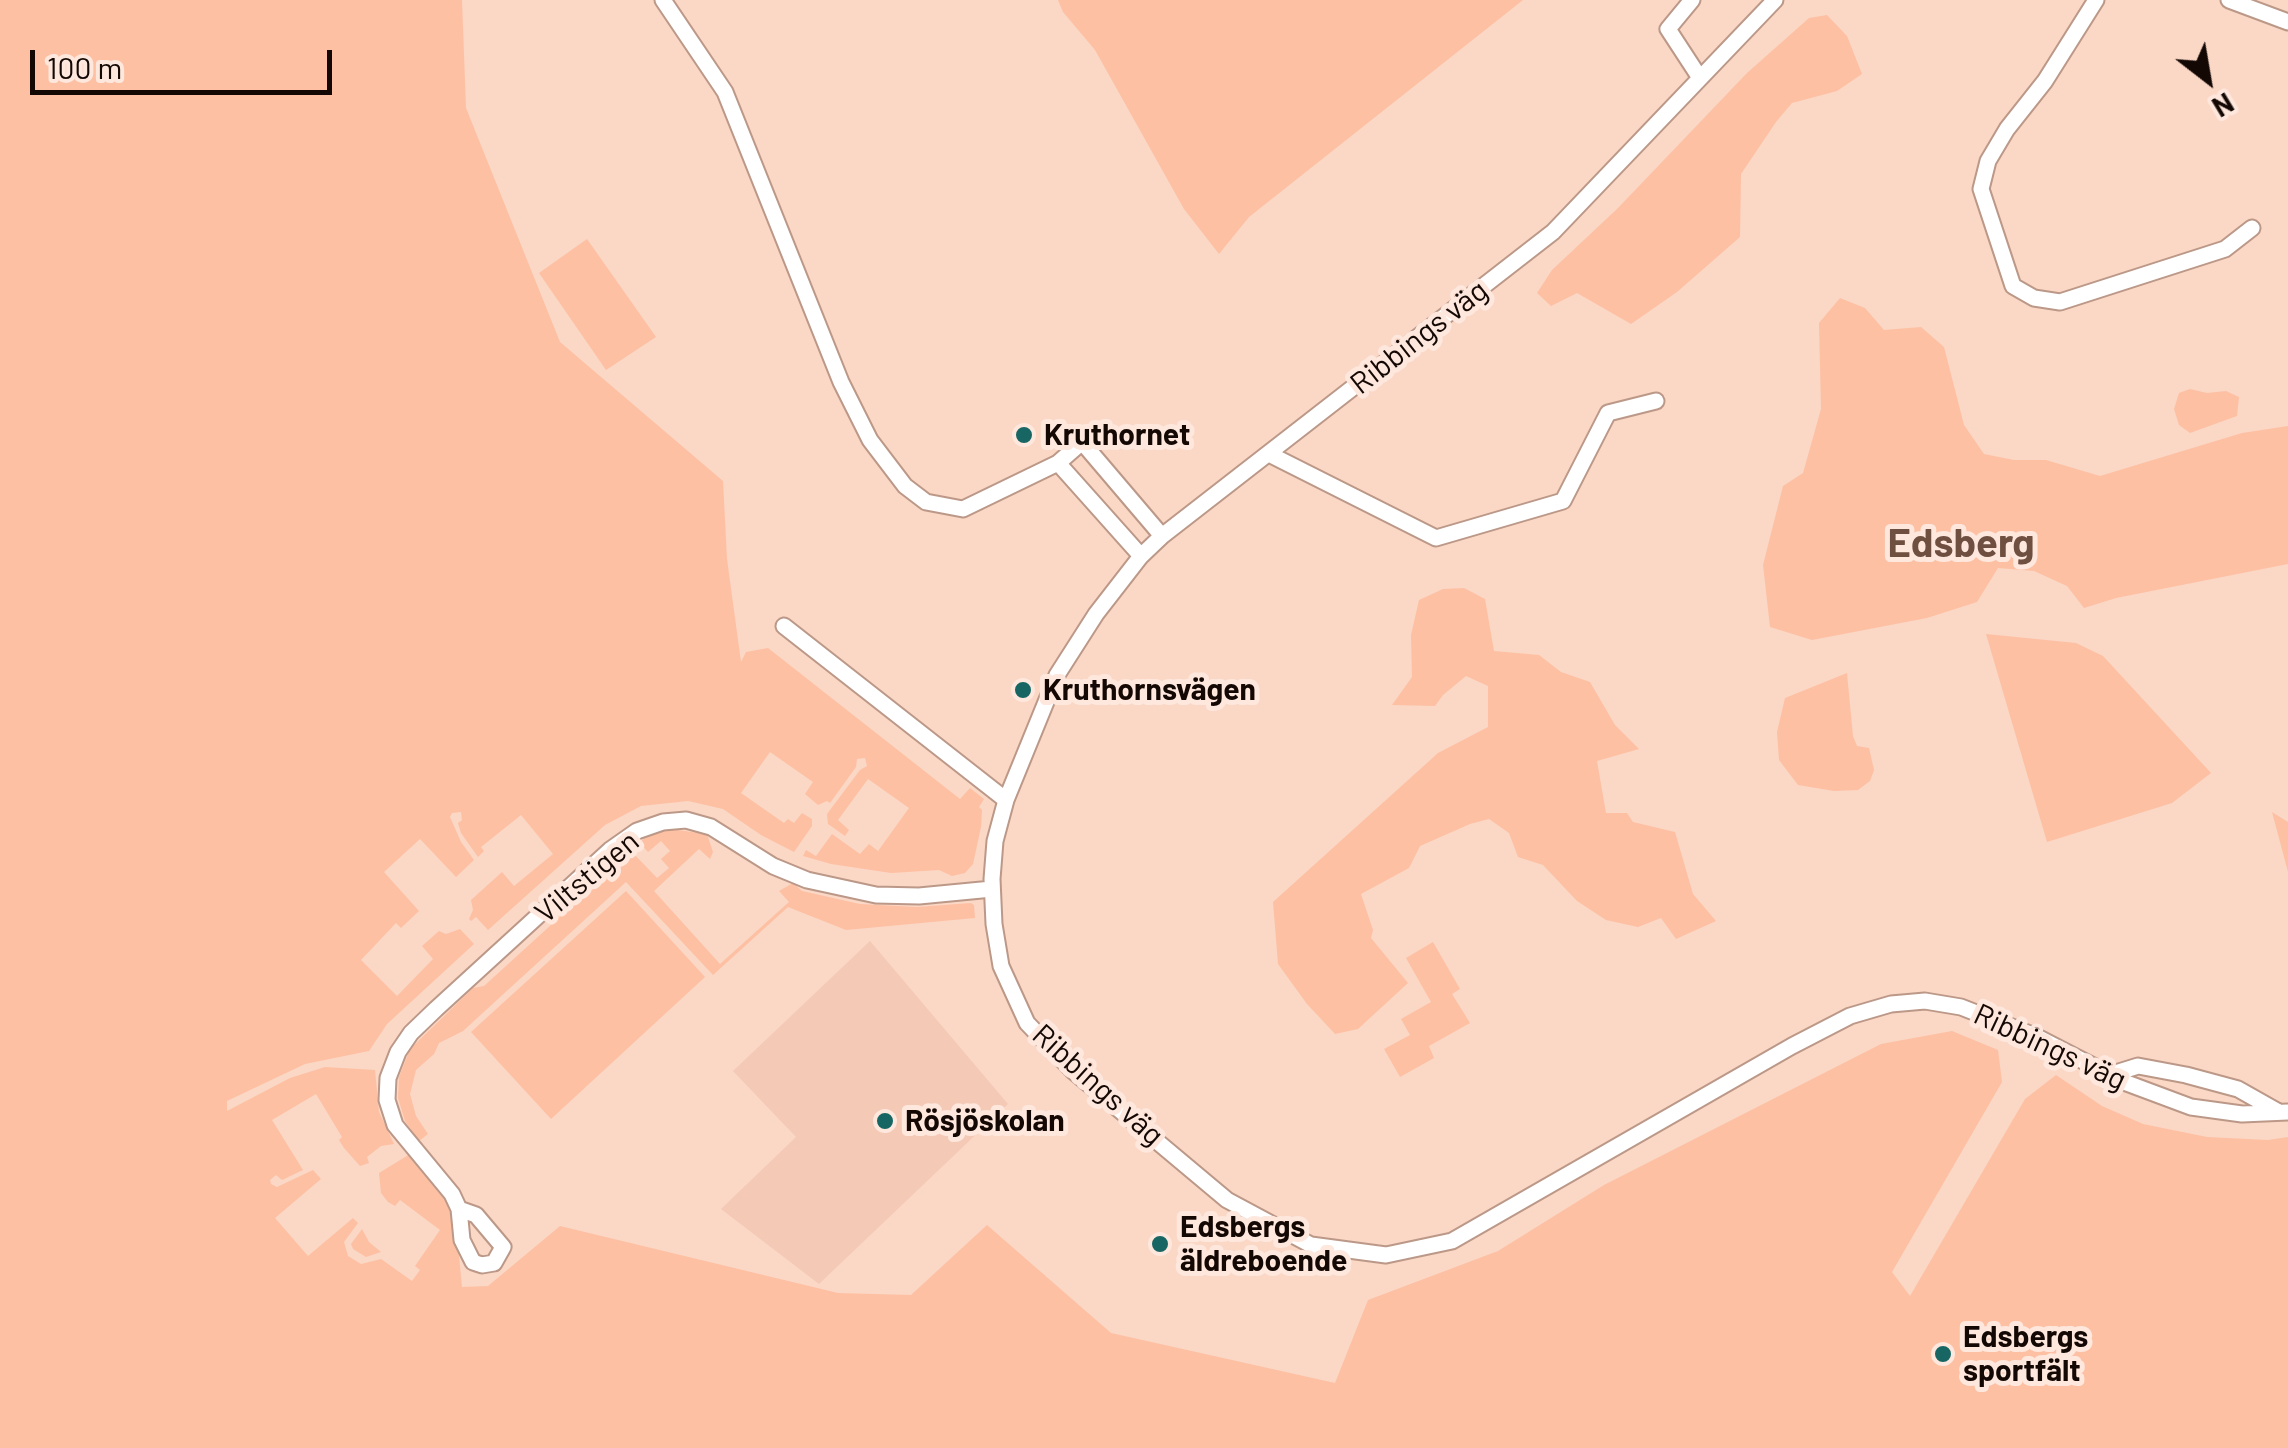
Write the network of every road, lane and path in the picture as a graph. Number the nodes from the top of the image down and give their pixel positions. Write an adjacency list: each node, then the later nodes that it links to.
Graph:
1 (662, 0): 11 (street)
2 (1692, 0): 7 (street)
3 (1775, 0): 7 (street, Ribbings väg)
4 (2096, 0): 8 (street)
5 (2228, 0): 6 (street)
6 (2288, 22)
7 (1700, 78): 10 (street, Ribbings väg)
8 (2252, 228)
9 (1656, 401): 10 (street)
10 (1270, 454): 12 (street, Ribbings väg)
11 (1058, 463): 12 (street); 13 (street)
12 (1162, 536): 13 (street, Ribbings väg)
13 (1141, 556): 15 (street, Ribbings väg)
14 (784, 626): 15 (street)
15 (1006, 800): 16 (street, Ribbings väg)
16 (992, 888): 17 (street, Ribbings väg); 19 (street, Viltstigen)
17 (2110, 1075): 18 (street, Ribbings väg); 18 (street)
18 (2284, 1112)
19 (459, 1210)

